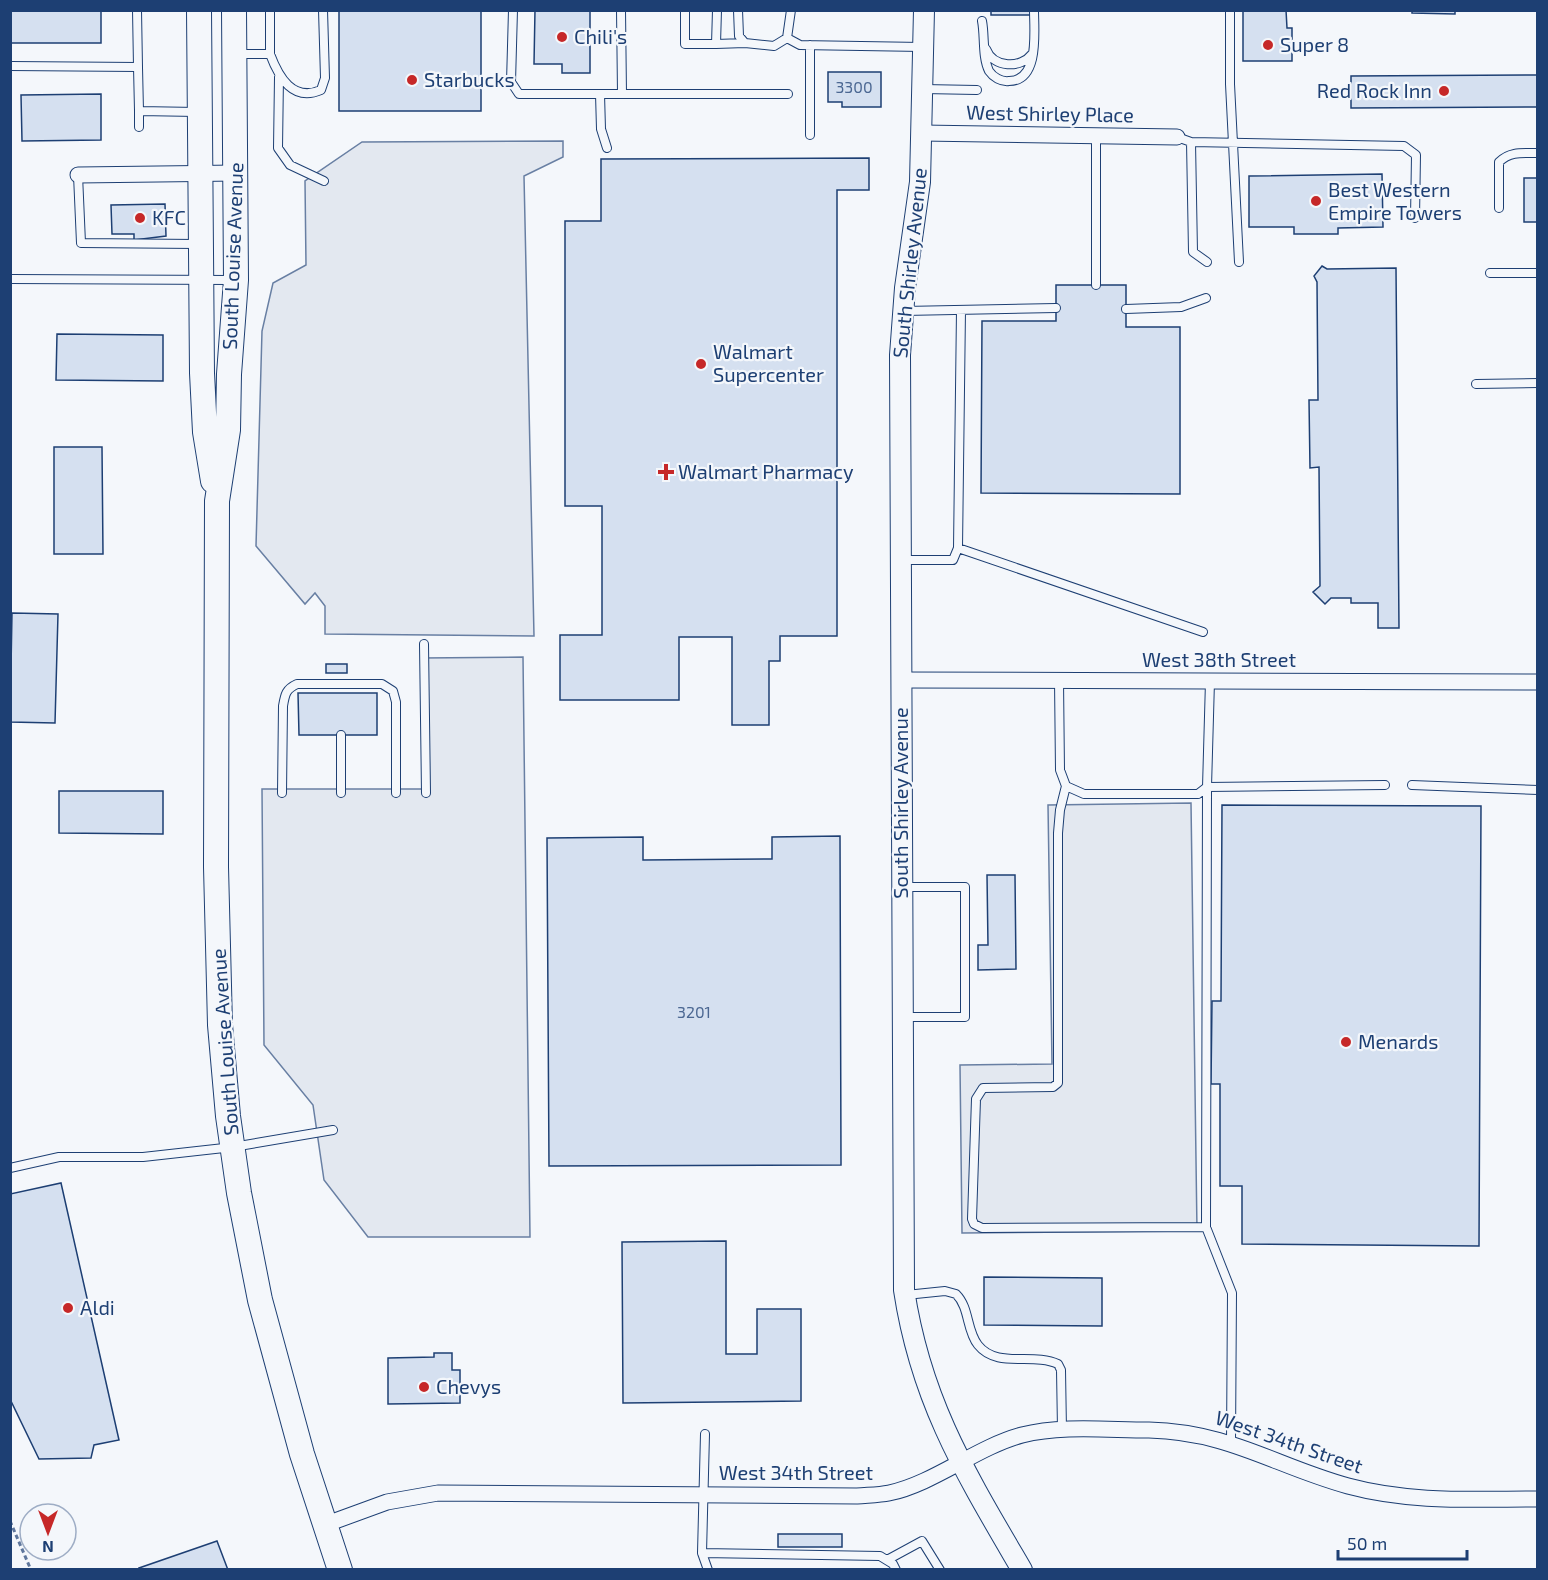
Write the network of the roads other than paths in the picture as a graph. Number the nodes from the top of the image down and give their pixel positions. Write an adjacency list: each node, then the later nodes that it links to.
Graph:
1 (137, 10): 26 (lane)
2 (199, 10): 34 (main road, South Louise Avenue)
3 (234, 10): 23 (main road, South Louise Avenue)
4 (270, 10): 24 (lane)
5 (323, 10): 27 (lane)
6 (513, 10): 30 (lane)
7 (621, 10): 31 (lane)
8 (685, 10): 18 (lane)
9 (717, 10): 18 (lane)
10 (738, 10): 17 (lane)
11 (791, 10): 16 (lane)
12 (924, 10): 20 (street, South Shirley Avenue)
13 (1034, 10): 22 (lane)
14 (1230, 10): 40 (lane)
15 (982, 21): 21 (lane)
16 (787, 39): 17 (lane); 19 (lane)
17 (745, 43): 18 (lane)
18 (716, 44)
19 (810, 45): 20 (lane); 37 (lane)
20 (923, 47): 28 (street, South Shirley Avenue)
21 (985, 48): 22 (lane); 22 (lane)
22 (1033, 52)
23 (235, 54): 24 (lane); 43 (main road, South Louise Avenue)
24 (270, 54): 27 (lane)
25 (10, 66): 26 (lane)
26 (138, 67): 33 (lane)
27 (279, 77): 46 (lane)
28 (923, 89): 29 (lane); 36 (street, South Shirley Avenue)
29 (977, 90)
30 (600, 94): 31 (lane); 41 (lane)
31 (622, 94): 32 (lane)
32 (788, 94)
33 (139, 111): 34 (lane); 35 (lane)
34 (200, 112): 44 (main road, South Louise Avenue)
35 (139, 127)
36 (922, 133): 38 (street, West Shirley Place); 62 (street, South Shirley Avenue)
37 (810, 135)
38 (1096, 135): 39 (street, West Shirley Place); 57 (lane)
39 (1184, 139): 40 (lane); 50 (lane)
40 (1232, 143): 48 (lane); 51 (lane)
41 (607, 148)
42 (1538, 153): 47 (lane)
43 (237, 173): 44 (street); 56 (main road, South Louise Avenue)
44 (201, 174): 45 (street); 49 (main road, South Louise Avenue)
45 (78, 175): 49 (lane)
46 (324, 181)
47 (1499, 208)
48 (1415, 218)
49 (202, 244): 55 (main road, South Louise Avenue)
50 (1207, 262)
51 (1239, 262)
52 (1490, 273): 53 (lane)
53 (1538, 273)
54 (10, 279): 55 (lane)
55 (201, 280): 56 (lane); 65 (main road, South Louise Avenue)
56 (236, 280): 65 (main road, South Louise Avenue)
57 (1096, 285)
58 (1206, 298): 60 (lane)
59 (1056, 308): 61 (lane)
60 (1126, 309)
61 (962, 310): 62 (lane); 66 (lane)
62 (902, 311): 67 (street, South Shirley Avenue)
63 (1538, 383): 64 (lane)
64 (1476, 384)
65 (217, 501): 87 (main road, South Louise Avenue)
66 (958, 548): 67 (lane); 68 (lane)
67 (901, 560): 70 (street, South Shirley Avenue)
68 (1203, 632)
69 (424, 644): 83 (lane)
70 (901, 680): 71 (street, West 38th Street); 84 (street, South Shirley Avenue)
71 (1059, 680): 72 (street, West 38th Street); 77 (lane)
72 (1210, 681): 73 (street, West 38th Street); 78 (lane)
73 (1538, 682)
74 (341, 735): 81 (lane)
75 (1385, 785): 78 (lane)
76 (1412, 785): 79 (lane)
77 (1066, 786): 78 (lane); 89 (lane)
78 (1207, 787): 89 (lane)
79 (1538, 790)
80 (282, 793): 82 (lane)
81 (341, 793)
82 (396, 793)
83 (426, 793)
84 (901, 887): 85 (street, South Shirley Avenue); 85 (lane)
85 (902, 1017): 90 (street, South Shirley Avenue)
86 (333, 1130): 87 (lane)
87 (233, 1146): 88 (lane); 97 (main road, South Louise Avenue)
88 (10, 1168)
89 (1206, 1227): 93 (lane)
90 (905, 1296): 91 (lane); 94 (street, South Shirley Avenue)
91 (1062, 1430): 93 (street, West 34th Street); 94 (street, West 34th Street)
92 (705, 1434): 95 (lane)
93 (1231, 1442): 96 (street, West 34th Street)
94 (959, 1461): 95 (street, West 34th Street); 104 (street, South Shirley Avenue)
95 (704, 1495): 97 (street, West 34th Street); 98 (lane)
96 (1538, 1499)
97 (324, 1525): 100 (main road, South Louise Avenue)
98 (702, 1553): 99 (lane); 101 (lane)
99 (887, 1560): 102 (lane); 103 (lane)
100 (340, 1569)
101 (708, 1569)
102 (896, 1569)
103 (940, 1569)
104 (1022, 1569)

